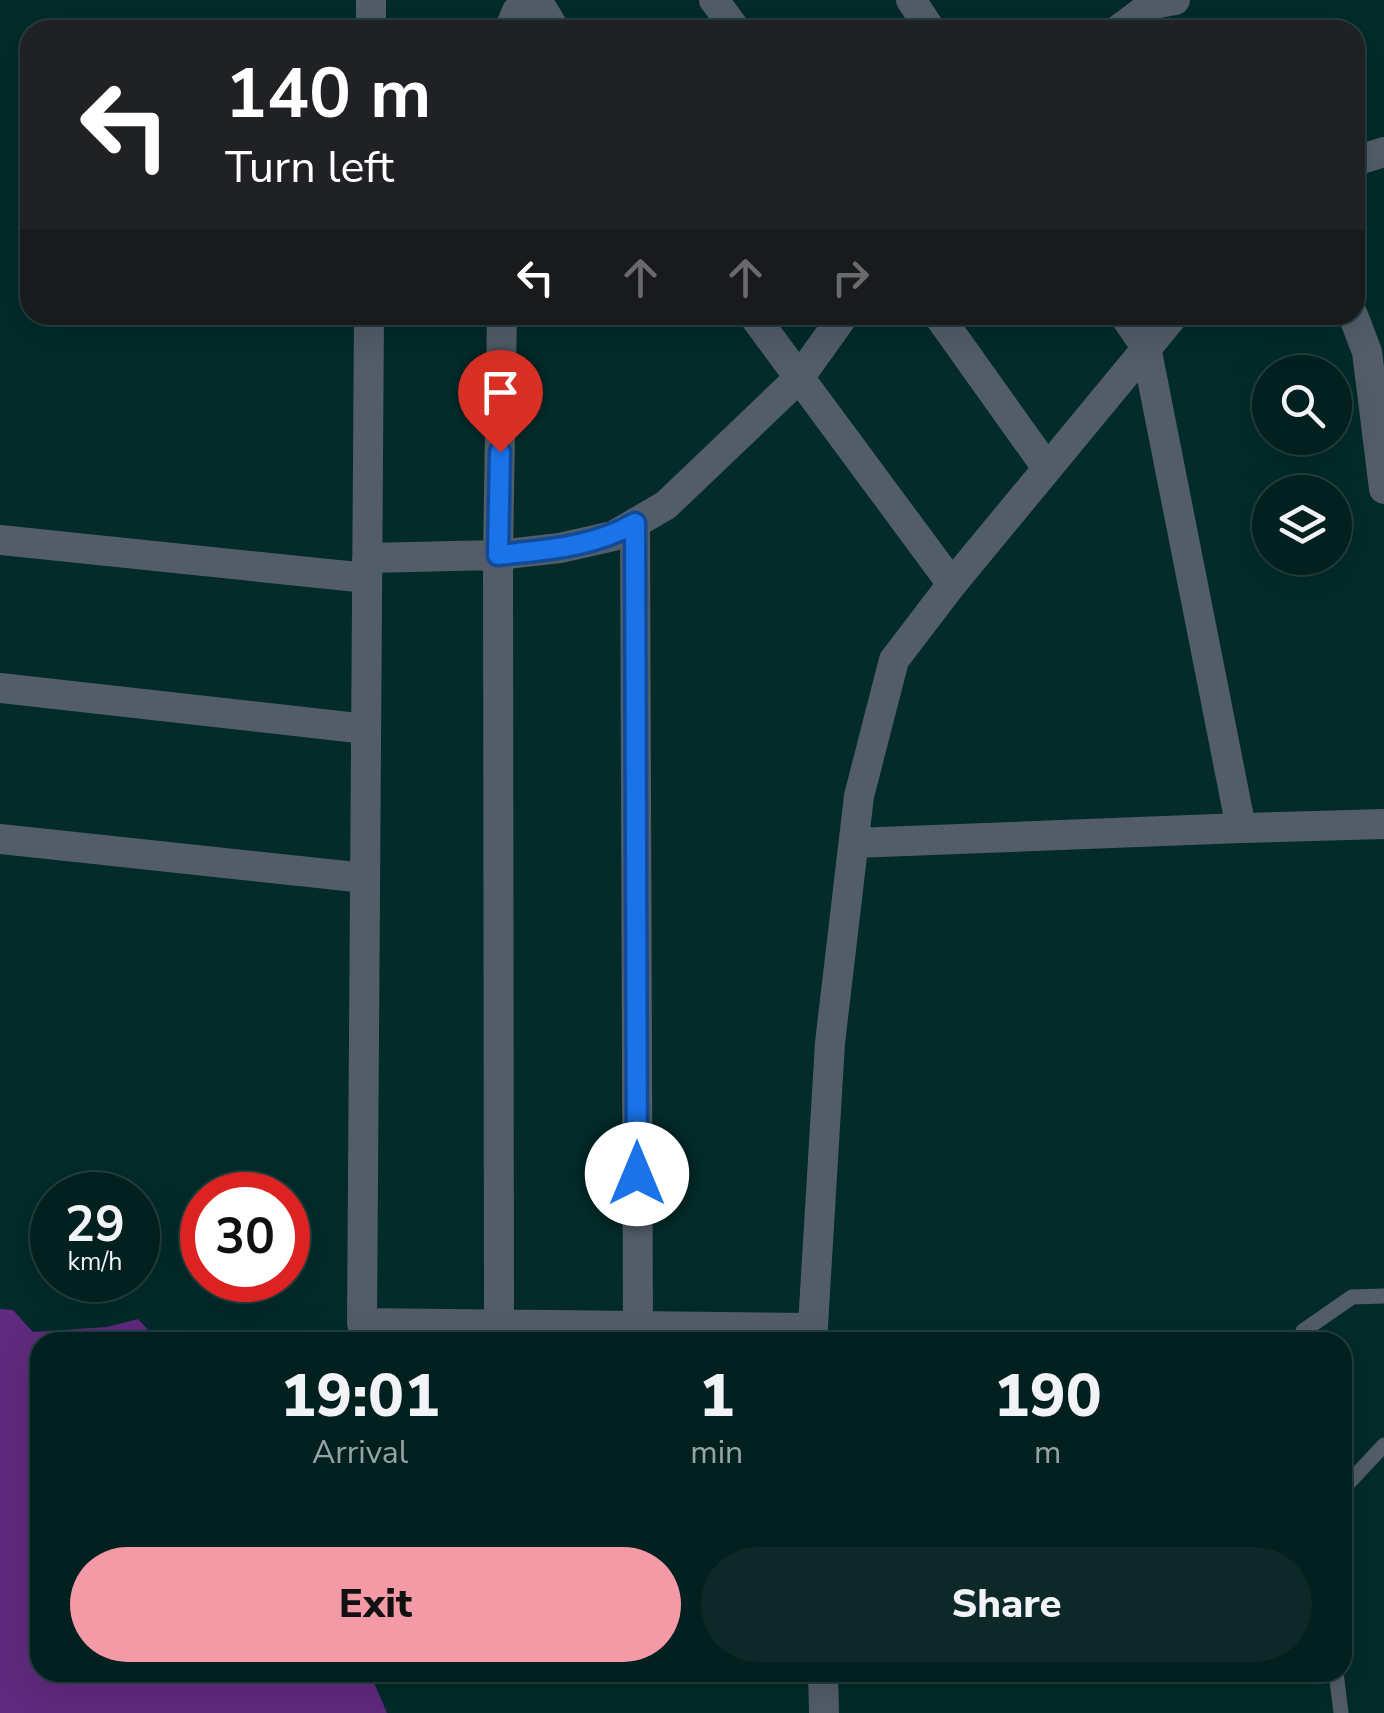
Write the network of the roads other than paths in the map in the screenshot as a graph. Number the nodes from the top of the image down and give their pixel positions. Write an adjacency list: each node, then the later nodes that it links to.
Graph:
1 (528, 0): 3 (street)
2 (1159, 1): 4 (street)
3 (513, 20)
4 (1132, 20)
5 (369, 325): 21 (street)
6 (502, 325): 20 (street)
7 (759, 325): 15 (street)
8 (837, 325): 15 (street)
9 (945, 325): 16 (street)
10 (1131, 325): 13 (street)
11 (1165, 325): 13 (street)
12 (1360, 325): 14 (street)
13 (1146, 347): 16 (street); 26 (street)
14 (1376, 349): 17 (street)
15 (799, 378): 18 (street); 22 (street)
16 (1047, 468): 22 (street)
17 (1384, 489)
18 (635, 523): 20 (street); 32 (street)
19 (0, 540): 21 (street)
20 (498, 555): 21 (street); 31 (street)
21 (367, 568): 24 (street)
22 (952, 584): 28 (street)
23 (0, 688): 24 (street)
24 (366, 729): 29 (street)
25 (1384, 824): 26 (street)
26 (1240, 828): 28 (street)
27 (0, 839): 29 (street)
28 (854, 842): 35 (street)
29 (365, 878): 31 (street)
30 (1384, 1296): 33 (lane)
31 (499, 1325): 32 (street)
32 (638, 1326): 34 (street)
33 (1303, 1331)
34 (742, 1332)
35 (811, 1332)
36 (1384, 1445): 37 (lane)
37 (1352, 1479)
38 (824, 1682): 40 (street)
39 (1337, 1682): 41 (lane)
40 (824, 1713)
41 (1341, 1713)

